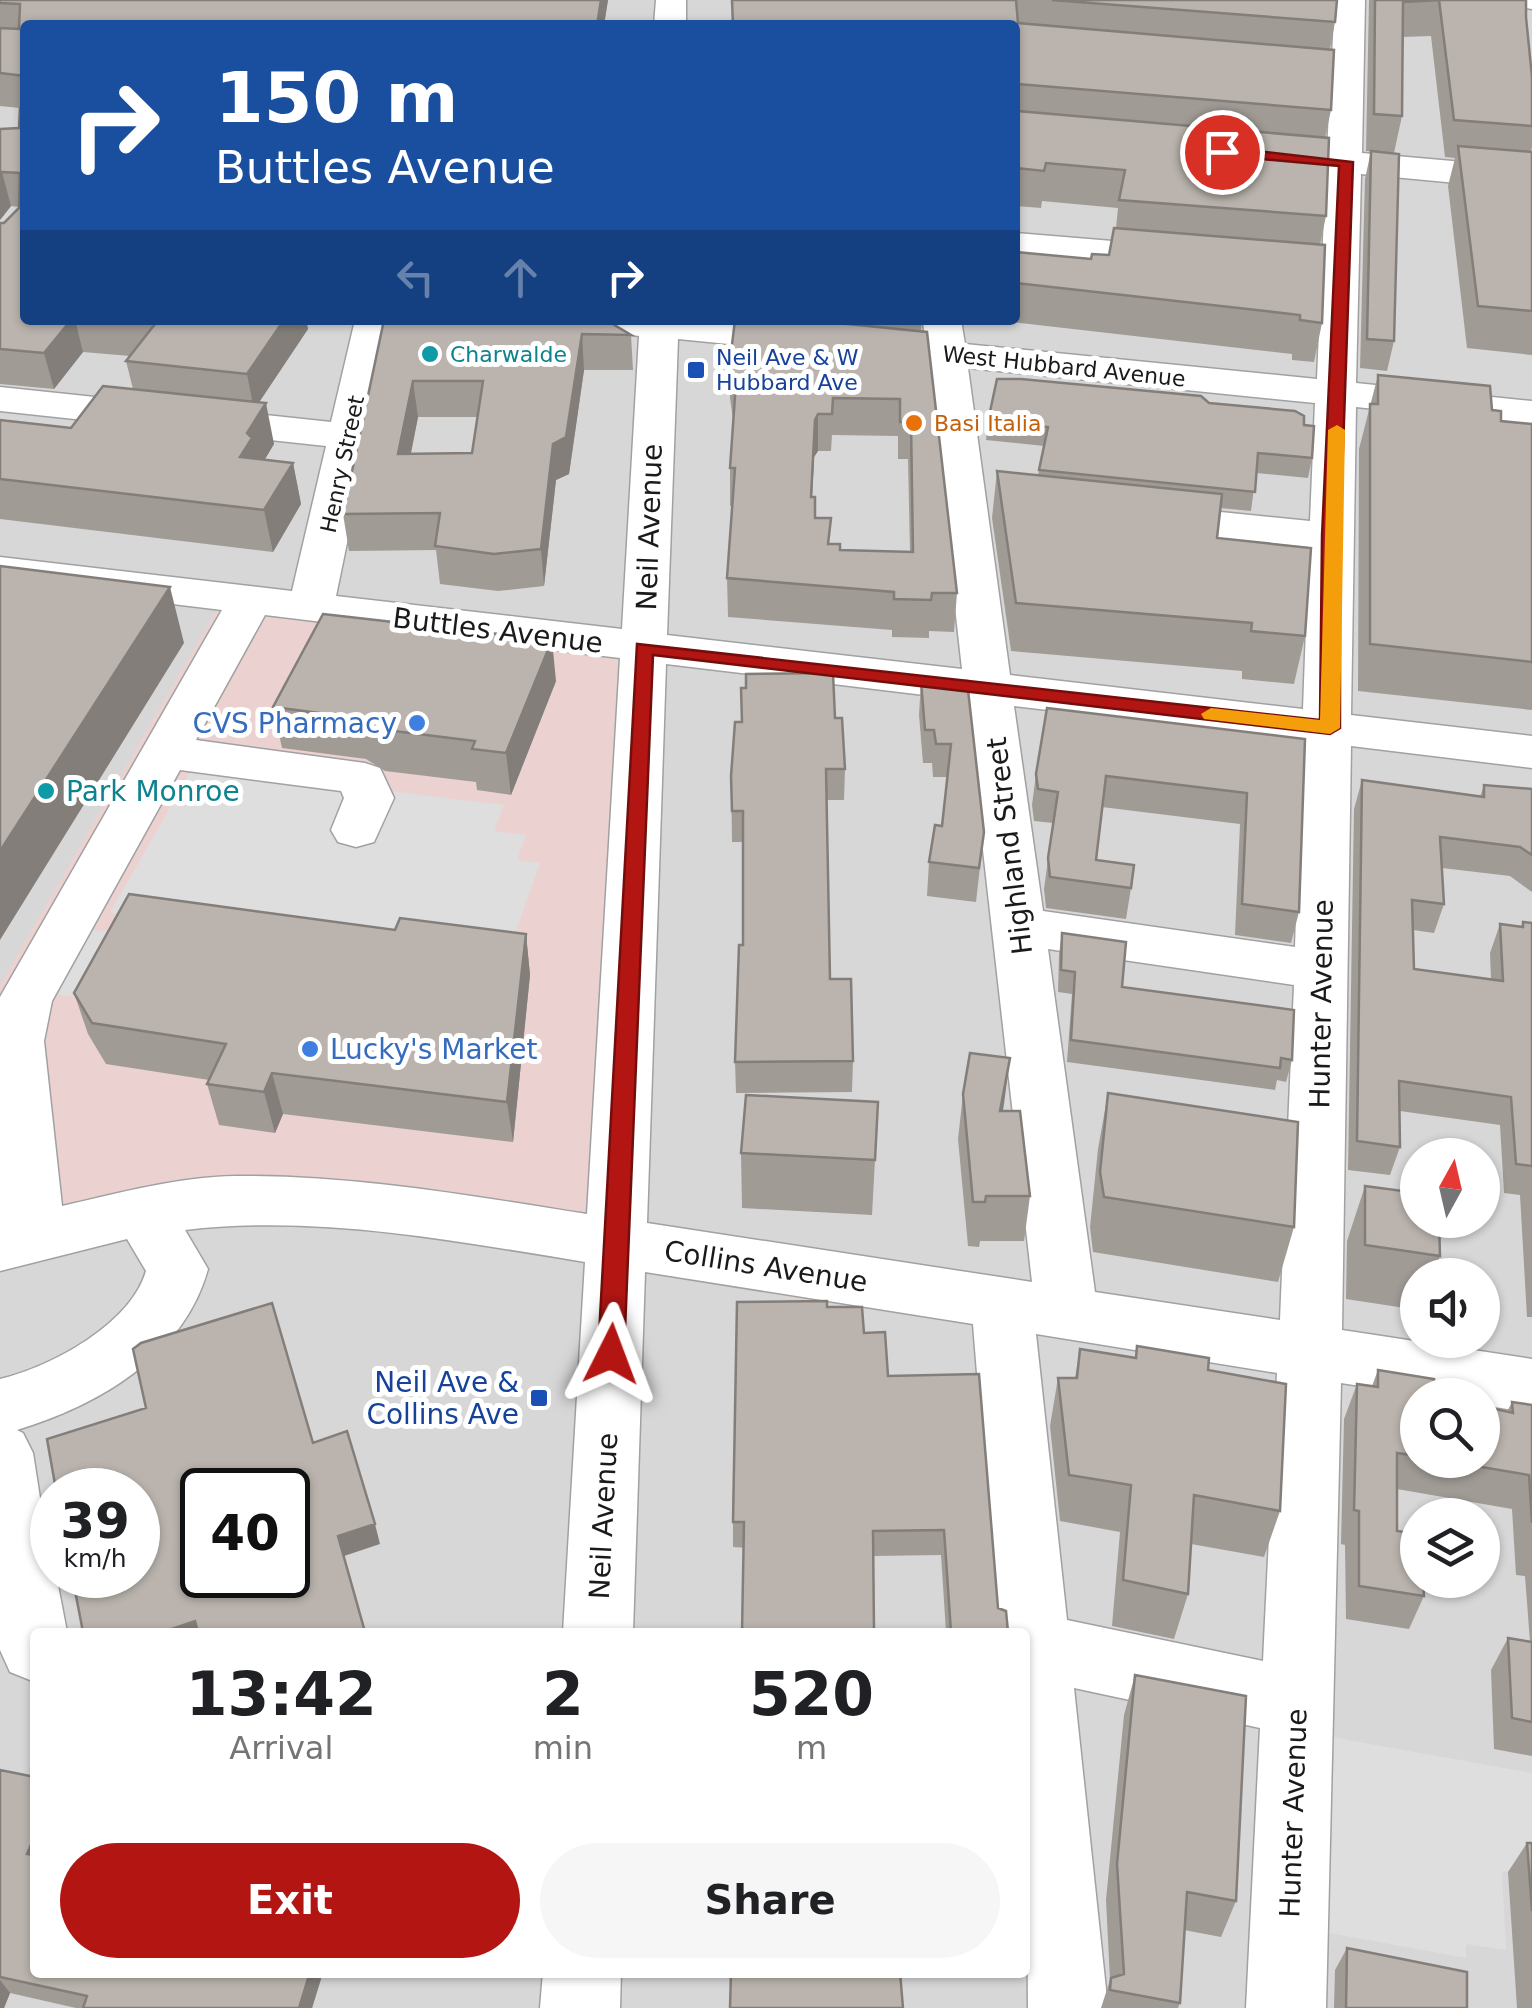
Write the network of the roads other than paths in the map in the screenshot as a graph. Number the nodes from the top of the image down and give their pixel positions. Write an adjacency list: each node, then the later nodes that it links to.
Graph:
1 (1350, 0): 3 (street, Hunter Avenue)
2 (1292, 158): 3 (street)
3 (1346, 162): 4 (street); 11 (street, Hunter Avenue)
4 (1532, 178)
5 (1020, 244): 6 (street)
6 (1227, 261)
7 (373, 325): 14 (street, Henry Street)
8 (659, 325): 20 (street, Neil Avenue)
9 (676, 325): 10 (street, West Hubbard Avenue)
10 (944, 337): 11 (street, West Hubbard Avenue); 21 (street, Highland Street)
11 (1338, 394): 13 (street, West Hubbard Avenue); 16 (street, Hunter Avenue)
12 (0, 399): 14 (street)
13 (1532, 412)
14 (349, 436): 19 (street, Henry Street)
15 (1106, 513): 16 (street)
16 (1331, 536): 22 (street, Hunter Avenue)
17 (0, 570): 18 (street, Buttles Avenue)
18 (251, 600): 19 (street, Buttles Avenue); 23 (street)
19 (311, 608): 20 (street, Buttles Avenue)
20 (644, 648): 21 (street, Buttles Avenue); 30 (street, Neil Avenue)
21 (990, 688): 22 (street, Buttles Avenue); 26 (street, Highland Street)
22 (1330, 728): 24 (street, Buttles Avenue); 27 (street, Hunter Avenue)
23 (165, 752): 25 (street); 29 (street)
24 (1532, 752)
25 (356, 830)
26 (1018, 926): 27 (street); 31 (street, Highland Street)
27 (1321, 970): 32 (street, Hunter Avenue)
28 (142, 1211): 29 (street, Collins Avenue); 30 (street, Collins Avenue); 34 (street)
29 (17, 1241)
30 (616, 1242): 31 (street, Collins Avenue); 37 (street, Neil Avenue)
31 (1035, 1308): 32 (street, Collins Avenue); 38 (street, Highland Street)
32 (1309, 1351): 33 (street, Collins Avenue); 39 (street, Hunter Avenue)
33 (1532, 1386)
34 (0, 1407)
35 (0, 1453): 36 (street)
36 (31, 1628)
37 (598, 1628)
38 (1034, 1644): 39 (street); 42 (street, Highland Street)
39 (1296, 1700): 43 (street, Hunter Avenue)
40 (582, 1978): 41 (street)
41 (580, 2008)
42 (1068, 2008)
43 (1286, 2008)

